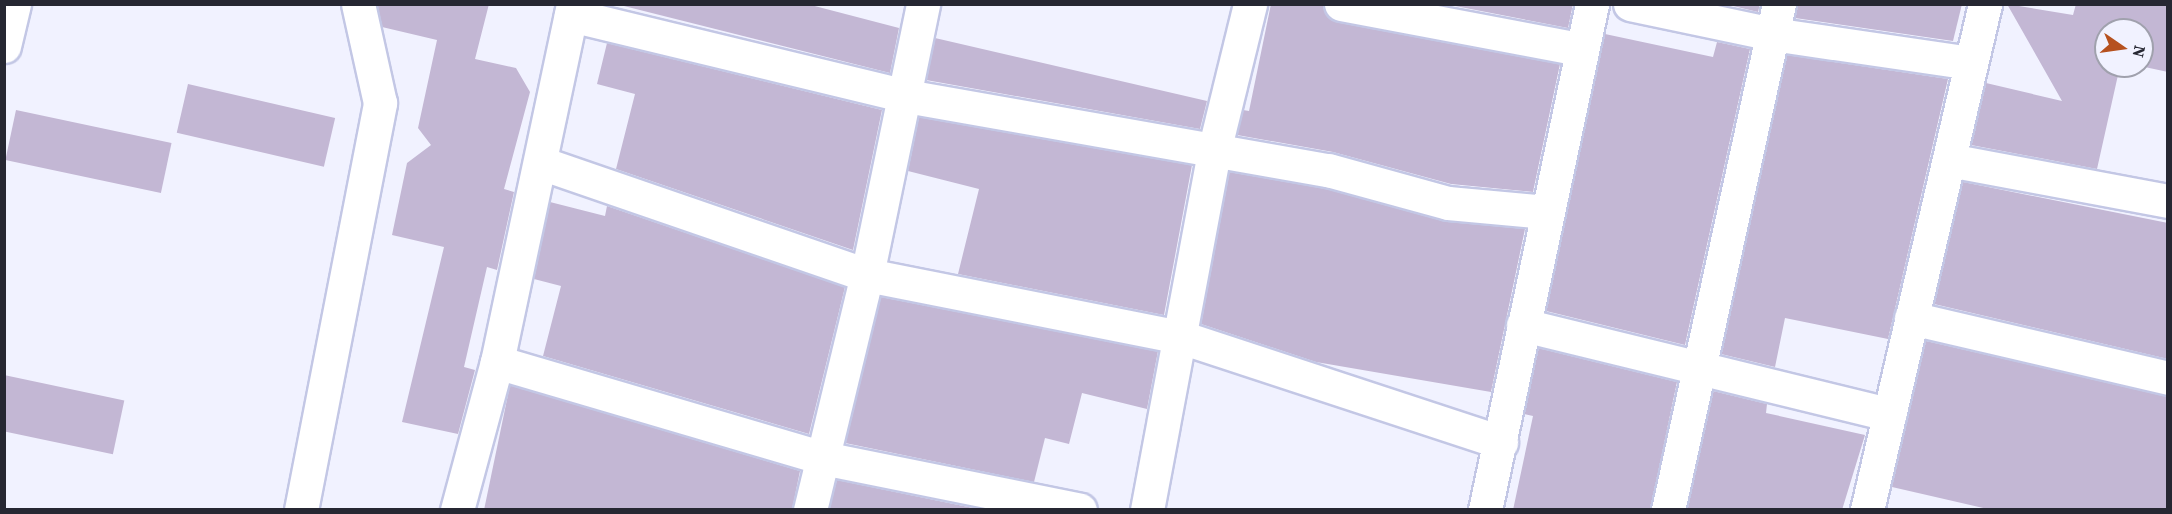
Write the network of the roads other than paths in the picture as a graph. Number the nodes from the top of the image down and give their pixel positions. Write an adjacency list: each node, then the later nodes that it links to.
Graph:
1 (14, 4): 11 (street)
2 (358, 4): 31 (street)
3 (923, 4): 14 (street)
4 (1250, 4): 15 (street)
5 (1341, 4): 12 (street)
6 (1592, 4): 12 (street)
7 (1630, 4): 10 (street)
8 (1985, 4): 13 (street)
9 (572, 10): 14 (street); 17 (street)
10 (1776, 19): 13 (street); 25 (street)
11 (4, 46)
12 (1580, 49): 19 (street)
13 (1971, 63): 16 (street)
14 (900, 94): 15 (street); 20 (street)
15 (1214, 150): 19 (street); 23 (street)
16 (1949, 160): 18 (street); 21 (street)
17 (541, 163): 20 (street); 24 (street)
18 (2168, 201)
19 (1547, 212): 22 (street)
20 (867, 275): 23 (street); 29 (street)
21 (1911, 318): 26 (street); 27 (street)
22 (1523, 325): 25 (street); 28 (street)
23 (1181, 337): 28 (street); 35 (street)
24 (496, 362): 29 (street); 32 (street)
25 (1699, 370): 27 (street); 37 (street)
26 (2168, 378)
27 (1889, 414): 30 (street)
28 (1501, 442): 36 (street)
29 (823, 458): 33 (street); 34 (street)
30 (1876, 508)
31 (301, 510)
32 (458, 510)
33 (810, 510)
34 (1080, 510)
35 (1147, 510)
36 (1485, 510)
37 (1668, 510)

